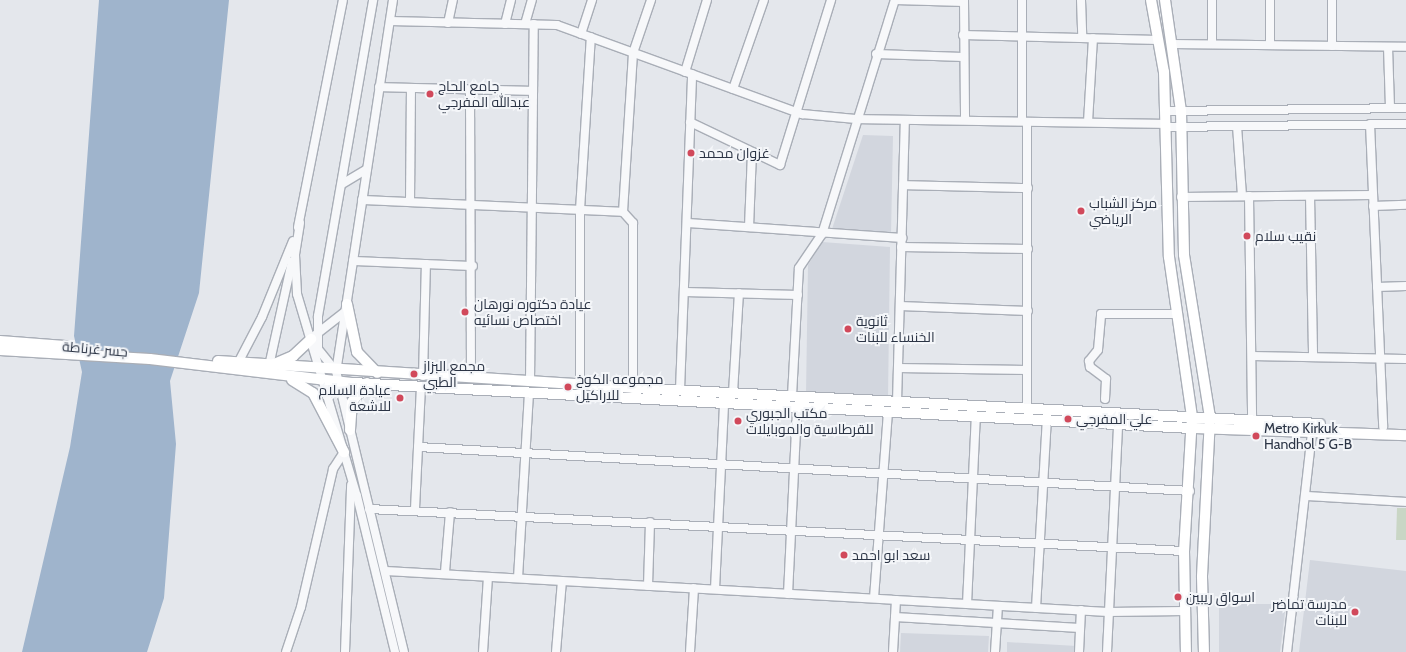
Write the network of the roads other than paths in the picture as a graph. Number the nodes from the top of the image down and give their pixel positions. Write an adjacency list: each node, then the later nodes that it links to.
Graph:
1 (343, 0): 82 (street)
2 (373, 0): 66 (street)
3 (393, 0): 21 (street)
4 (453, 0): 22 (street)
5 (511, 0): 23 (street)
6 (532, 0): 24 (street)
7 (592, 0): 26 (street)
8 (651, 0): 39 (street)
9 (707, 0): 42 (street)
10 (764, 0): 45 (street)
11 (831, 0): 52 (street)
12 (895, 0): 20 (street); 40 (street)
13 (1022, 0): 29 (street)
14 (1081, 0): 30 (street)
15 (1151, 0): 32 (main road)
16 (1165, 0): 33 (main road)
17 (1212, 0): 34 (street)
18 (1270, 0): 35 (street)
19 (1332, 0): 36 (street)
20 (964, 1): 27 (street)
21 (390, 21): 22 (street); 43 (street)
22 (448, 23): 23 (street)
23 (505, 24): 24 (street)
24 (525, 24): 25 (street)
25 (534, 24): 26 (street); 47 (street)
26 (581, 34): 28 (street)
27 (963, 35): 29 (street); 41 (street)
28 (590, 37): 39 (street); 79 (street)
29 (1022, 37): 30 (street); 56 (street)
30 (1082, 38): 31 (street)
31 (1093, 38): 32 (street); 58 (street)
32 (1158, 40): 50 (main road)
33 (1172, 44): 34 (street); 51 (main road)
34 (1212, 44): 35 (street)
35 (1270, 45): 36 (street)
36 (1332, 46): 37 (street)
37 (1388, 46): 38 (street); 48 (street)
38 (1406, 47)
39 (634, 53): 42 (street); 80 (street)
40 (876, 54): 41 (street); 53 (street)
41 (963, 57): 55 (street)
42 (688, 73): 45 (street); 57 (street)
43 (379, 87): 44 (street); 65 (street)
44 (410, 88): 46 (street); 74 (street)
45 (733, 89): 52 (street)
46 (470, 90): 47 (street); 75 (street)
47 (532, 91): 77 (street)
48 (1390, 108): 49 (street); 51 (street)
49 (1406, 108)
50 (1166, 111): 51 (street); 61 (main road)
51 (1180, 111): 63 (main road)
52 (797, 113): 53 (street); 64 (street)
53 (856, 119): 54 (street); 84 (street)
54 (905, 120): 55 (street); 67 (street)
55 (965, 120): 56 (street)
56 (1024, 121): 58 (street); 68 (street)
57 (690, 122): 64 (street); 81 (street)
58 (1088, 122): 61 (street)
59 (1370, 124): 60 (street); 62 (street); 69 (street)
60 (1406, 124)
61 (1166, 126): 63 (street); 99 (main road)
62 (1237, 126): 63 (street); 70 (street)
63 (1181, 127): 72 (main road)
64 (752, 152): 83 (street)
65 (367, 169): 66 (street); 73 (street)
66 (342, 184): 100 (street)
67 (903, 184): 68 (street); 85 (street)
68 (1028, 188): 87 (street)
69 (1373, 195): 71 (street); 78 (street)
70 (1246, 196): 71 (street); 72 (street); 104 (street)
71 (1310, 196): 105 (street)
72 (1180, 197): 138 (main road)
73 (362, 200): 74 (street); 88 (street)
74 (410, 201): 75 (street)
75 (472, 204): 77 (street); 90 (street)
76 (1406, 205): 78 (street)
77 (530, 206): 79 (street); 123 (street)
78 (1373, 206): 92 (street)
79 (580, 210): 80 (street); 122 (street)
80 (623, 212): 124 (street)
81 (688, 222): 83 (street); 93 (street)
82 (300, 223): 100 (street); 109 (street); 110 (street)
83 (749, 227): 84 (street)
84 (822, 234): 85 (street); 95 (street)
85 (902, 238): 86 (street)
86 (901, 247): 87 (street); 96 (street)
87 (1028, 249): 98 (street)
88 (353, 260): 89 (street); 97 (street)
89 (426, 264): 90 (street); 120 (street)
90 (472, 266): 117 (street)
91 (1406, 286): 92 (street)
92 (1377, 287): 107 (street)
93 (685, 292): 94 (street); 125 (street)
94 (739, 293): 95 (street); 126 (street)
95 (798, 295): 127 (street)
96 (900, 306): 98 (street); 111 (street)
97 (346, 307): 100 (street); 114 (street); 115 (main road)
98 (1028, 311): 113 (street)
99 (1177, 314): 128 (street); 135 (main road)
100 (312, 336): 110 (main road); 112 (street); 114 (street)
101 (0, 341): 102 (main road, جسر غرناطة)
102 (60, 349): 103 (main road, جسر غرناطة); 108 (main road, جسر غرناطة)
103 (0, 350)
104 (1252, 356): 105 (street); 137 (street)
105 (1313, 357): 107 (street)
106 (1406, 359): 107 (street)
107 (1380, 360): 140 (street)
108 (189, 361): 109 (main road); 116 (main road)
109 (238, 363): 110 (main road)
110 (269, 366): 112 (main road)
111 (898, 368): 113 (street); 130 (street)
112 (322, 370): 114 (main road); 118 (street)
113 (1027, 370): 132 (street)
114 (336, 371): 115 (main road); 119 (street)
115 (377, 373): 120 (main road)
116 (283, 376): 118 (main road); 147 (main road)
117 (471, 377): 120 (main road); 123 (main road)
118 (324, 380): 119 (main road); 147 (street)
119 (337, 381): 121 (main road); 143 (street)
120 (422, 381): 121 (main road); 123 (main road); 146 (street)
121 (367, 383): 143 (main road)
122 (580, 384): 123 (main road); 124 (main road)
123 (529, 387): 129 (main road); 148 (street)
124 (633, 388): 125 (main road)
125 (680, 390): 126 (main road)
126 (732, 393): 127 (main road)
127 (792, 396): 130 (main road)
128 (1105, 399)
129 (724, 402): 131 (main road); 149 (street)
130 (897, 402): 132 (main road)
131 (797, 407): 133 (main road); 150 (street)
132 (1027, 408): 135 (main road)
133 (888, 412): 134 (main road); 151 (street)
134 (976, 416): 136 (main road); 153 (street)
135 (1192, 417): 138 (main road); 141 (main road)
136 (1047, 420): 139 (main road); 154 (street)
137 (1252, 420): 138 (main road); 140 (main road)
138 (1210, 423): 141 (main road); 144 (main road); 203 (main road)
139 (1118, 424): 141 (main road); 155 (street)
140 (1383, 427): 142 (main road)
141 (1192, 428): 156 (main road)
142 (1406, 428)
143 (350, 430): 159 (street)
144 (1312, 431): 145 (main road); 157 (street)
145 (1406, 435)
146 (418, 447): 148 (street); 160 (street)
147 (344, 452): 152 (street); 191 (street)
148 (528, 452): 149 (street); 162 (street)
149 (721, 465): 150 (street); 164 (street)
150 (793, 471): 151 (street); 165 (street)
151 (884, 474): 153 (street); 166 (street)
152 (352, 479): 192 (street); 193 (street)
153 (973, 479): 154 (street); 167 (street)
154 (1044, 482): 155 (street); 168 (street)
155 (1115, 487): 156 (street); 169 (street)
156 (1190, 491): 170 (main road)
157 (1307, 496): 158 (street); 204 (street)
158 (1406, 502)
159 (369, 509): 160 (street); 171 (street)
160 (415, 509): 161 (street)
161 (450, 512): 162 (street); 172 (street)
162 (522, 515): 163 (street); 174 (street)
163 (650, 522): 164 (street); 176 (street)
164 (719, 525): 165 (street); 178 (street)
165 (790, 530): 166 (street); 179 (street)
166 (879, 534): 167 (street); 180 (street)
167 (969, 538): 168 (street); 182 (street)
168 (1040, 543): 169 (street); 184 (street)
169 (1112, 547): 170 (street); 187 (street)
170 (1184, 551): 186 (main road)
171 (386, 571): 172 (street); 194 (street)
172 (444, 572): 173 (street)
173 (488, 577): 174 (street); 195 (street)
174 (518, 578): 175 (street)
175 (562, 581): 176 (street); 196 (street)
176 (648, 586): 177 (street)
177 (694, 588): 178 (street); 197 (street)
178 (715, 589): 179 (street)
179 (788, 594): 180 (street)
180 (874, 598): 181 (street)
181 (896, 600): 182 (street); 188 (street)
182 (967, 604): 183 (street)
183 (998, 606): 184 (street); 189 (street)
184 (1036, 608): 185 (street)
185 (1081, 610): 187 (street); 190 (street)
186 (1184, 611): 187 (street); 202 (main road)
187 (1108, 612): 201 (street)
188 (895, 617): 189 (street); 198 (street)
189 (996, 623): 190 (street); 199 (street)
190 (1080, 628): 200 (street)
191 (286, 652)
192 (345, 652)
193 (394, 652)
194 (404, 652)
195 (483, 652)
196 (556, 652)
197 (690, 652)
198 (893, 652)
199 (994, 652)
200 (1079, 652)
201 (1107, 652)
202 (1186, 652)
203 (1204, 652)
204 (1287, 652)

